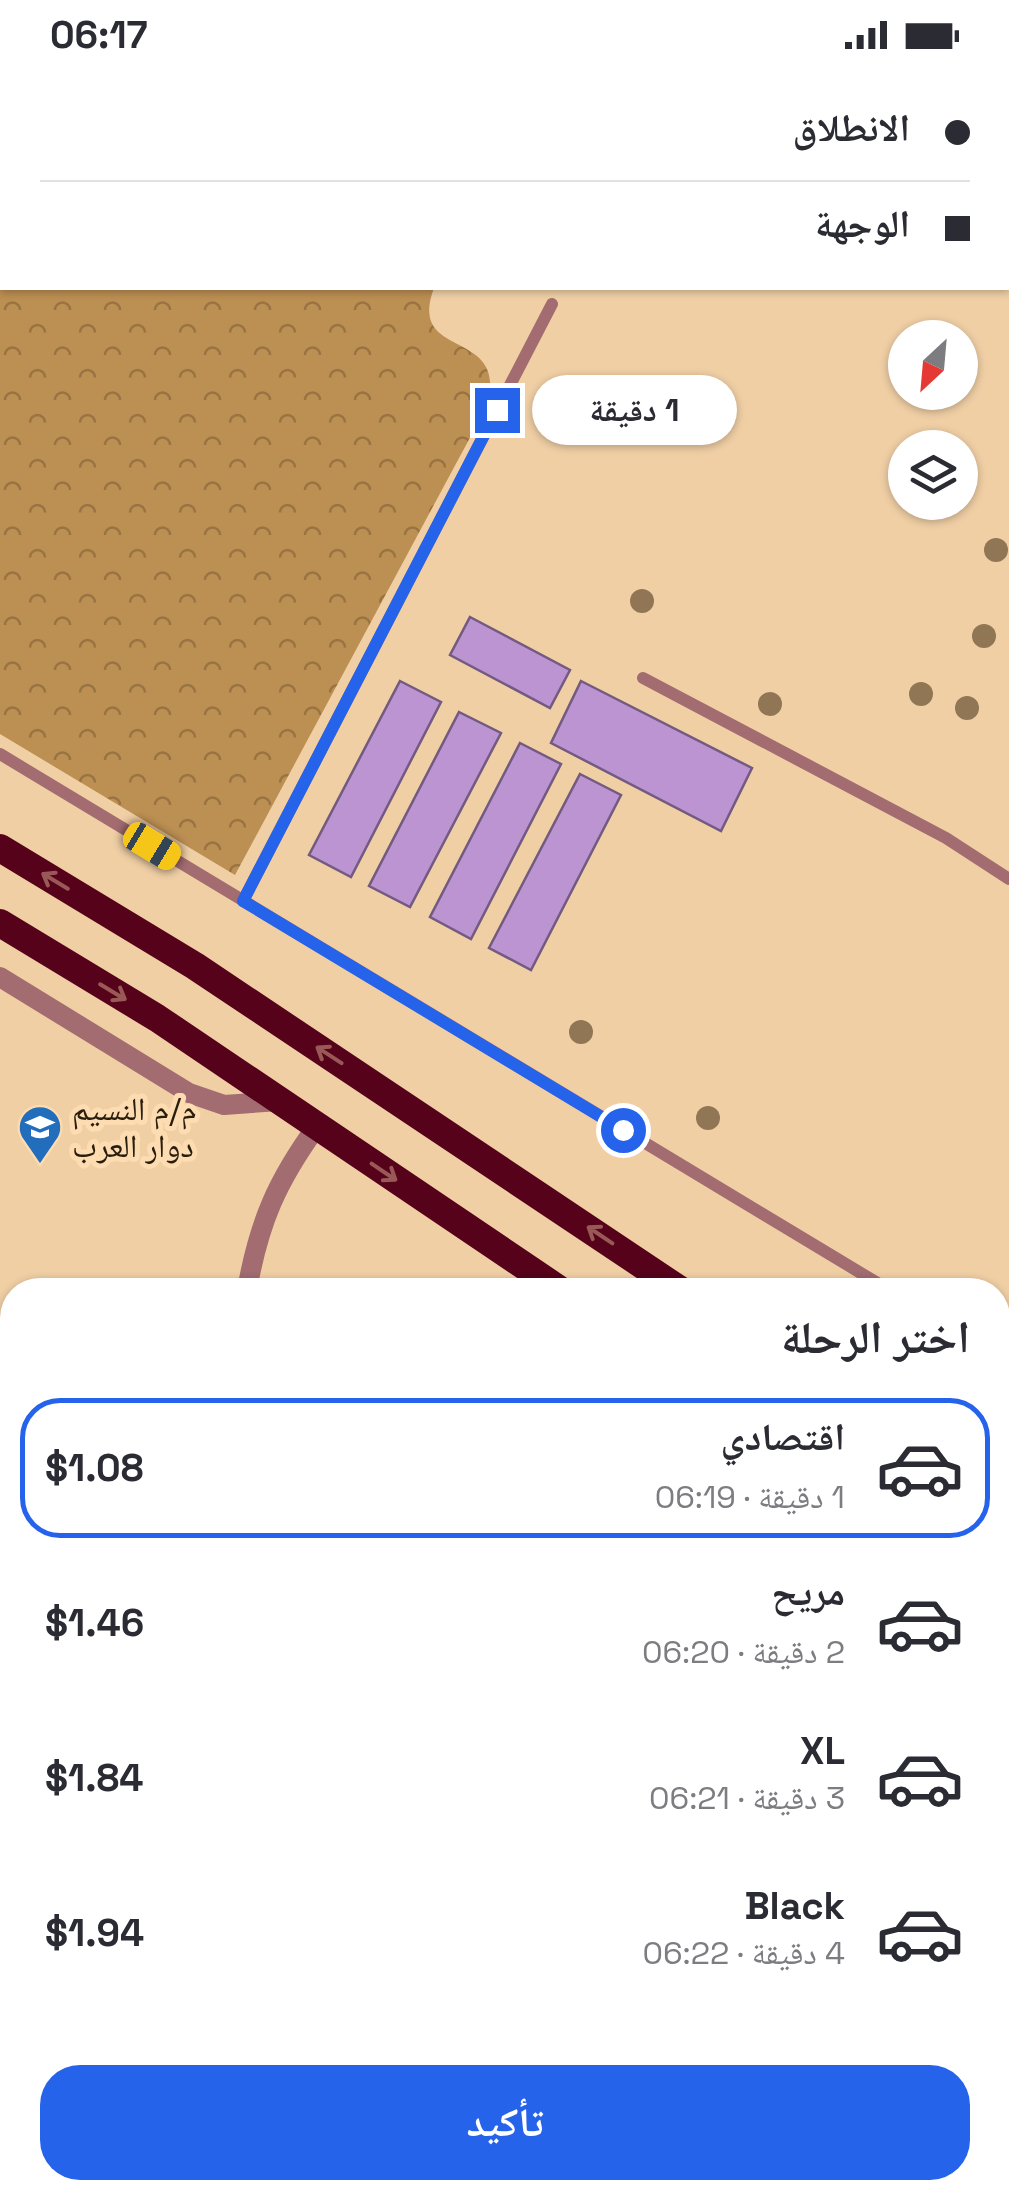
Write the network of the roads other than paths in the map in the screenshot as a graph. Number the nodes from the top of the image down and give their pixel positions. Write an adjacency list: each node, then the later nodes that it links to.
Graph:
1 (552, 304): 6 (lane)
2 (643, 678): 5 (lane)
3 (0, 754): 6 (lane)
4 (0, 848): 13 (highway, one-way to 4)
5 (1009, 879)
6 (243, 901): 14 (lane)
7 (0, 924): 9 (highway, one-way to 9)
8 (0, 977): 9 (street)
9 (280, 1101): 10 (highway)
10 (318, 1126): 11 (street); 12 (highway, one-way to 12)
11 (249, 1278)
12 (542, 1278)
13 (662, 1278)
14 (870, 1278)

